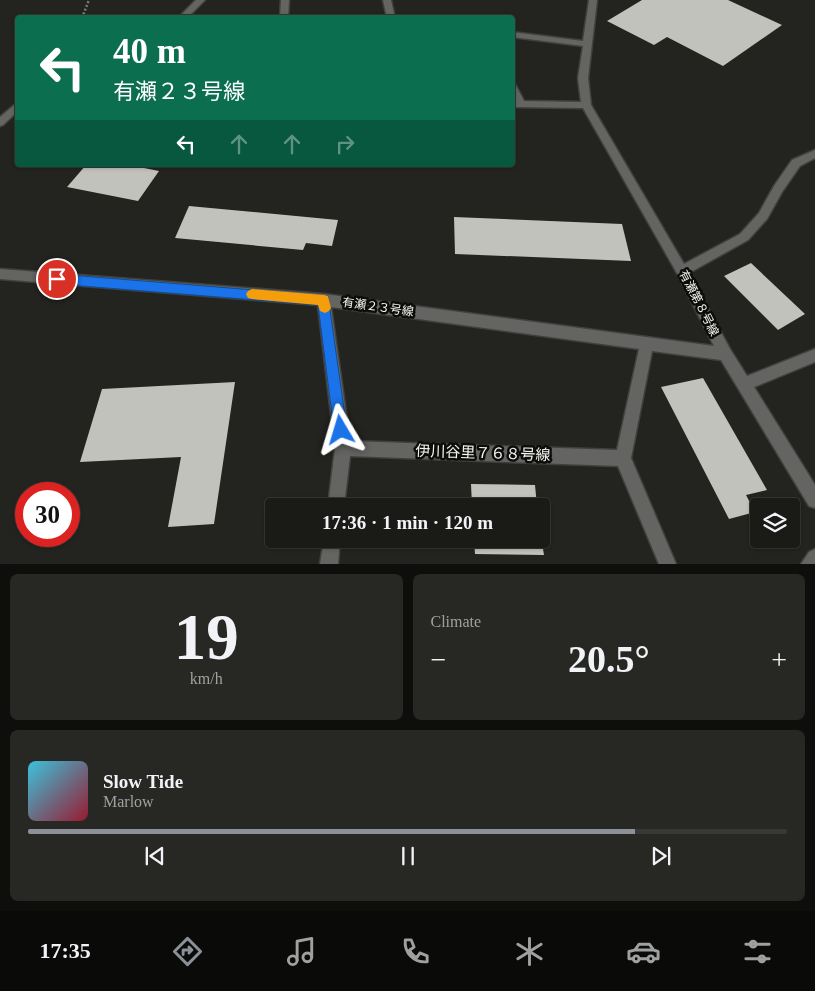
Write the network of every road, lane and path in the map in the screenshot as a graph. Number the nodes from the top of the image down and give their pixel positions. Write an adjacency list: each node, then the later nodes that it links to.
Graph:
1 (88, 0): 6 (path)
2 (201, 0): 7 (street)
3 (285, 0): 8 (street)
4 (387, 0): 9 (street)
5 (593, 0): 11 (street)
6 (83, 15)
7 (185, 15)
8 (284, 15)
9 (390, 15)
10 (515, 34): 11 (street)
11 (587, 44): 13 (street)
12 (517, 104): 13 (street)
13 (586, 105): 17 (street, 有瀬第８号線)
14 (15, 108): 15 (street)
15 (0, 123)
16 (815, 154): 17 (street)
17 (682, 271): 21 (street, 有瀬第８号線)
18 (0, 274): 19 (street, 有瀬２３号線)
19 (324, 300): 20 (street, 有瀬２３号線); 24 (street)
20 (647, 344): 21 (street, 有瀬２３号線); 25 (street)
21 (725, 354): 23 (street, 有瀬第８号線)
22 (815, 354): 23 (street)
23 (743, 385): 27 (street, 有瀬第８号線)
24 (343, 448): 25 (street, 伊川谷里７６８号線); 26 (street)
25 (624, 458): 31 (street)
26 (337, 498)
27 (815, 500)
28 (331, 548): 30 (street)
29 (815, 558): 32 (street)
30 (328, 564)
31 (668, 564)
32 (809, 564)

